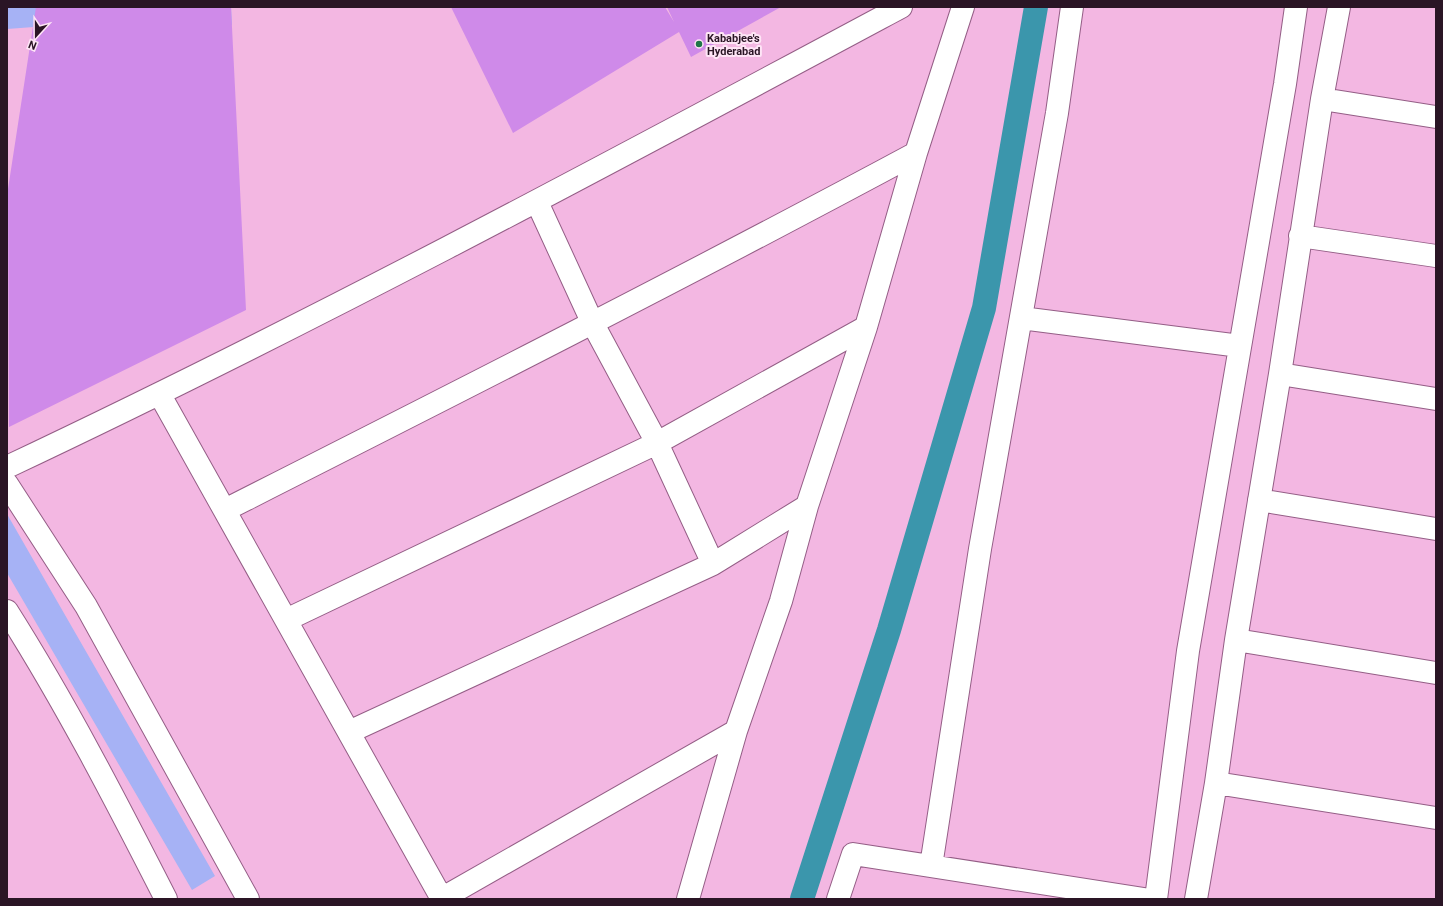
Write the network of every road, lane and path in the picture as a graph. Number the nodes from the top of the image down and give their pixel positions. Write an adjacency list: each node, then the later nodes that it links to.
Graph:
1 (901, 7): 9 (street)
2 (963, 7): 8 (street)
3 (1072, 7): 12 (street)
4 (1296, 7): 15 (street)
5 (1339, 7): 6 (street)
6 (1322, 99): 7 (street); 10 (street)
7 (1436, 117)
8 (916, 153): 13 (street); 14 (street)
9 (537, 202): 13 (street); 17 (street)
10 (1300, 236): 11 (street); 16 (street)
11 (1436, 256)
12 (1021, 318): 15 (street); 35 (street)
13 (593, 324): 19 (street); 24 (street)
14 (866, 327): 19 (street); 23 (street)
15 (1240, 346): 42 (street)
16 (1280, 374): 18 (street); 22 (street)
17 (160, 395): 20 (street); 24 (street)
18 (1436, 399)
19 (657, 443): 26 (street); 28 (street)
20 (7, 467)
21 (7, 484): 37 (street)
22 (1258, 500): 25 (street); 29 (street)
23 (807, 506): 26 (street); 31 (street)
24 (225, 510): 28 (street)
25 (1436, 529)
26 (713, 564): 32 (street)
27 (7, 611): 36 (street)
28 (286, 620): 32 (street)
29 (1236, 640): 30 (street); 33 (street)
30 (1436, 673)
31 (736, 731): 38 (street); 39 (street)
32 (349, 732): 38 (street)
33 (1216, 783): 34 (street); 43 (street)
34 (1436, 818)
35 (931, 866): 40 (street); 41 (street)
36 (166, 899)
37 (248, 899)
38 (441, 899)
39 (688, 899)
40 (838, 899)
41 (1144, 899)
42 (1156, 899)
43 (1196, 899)

